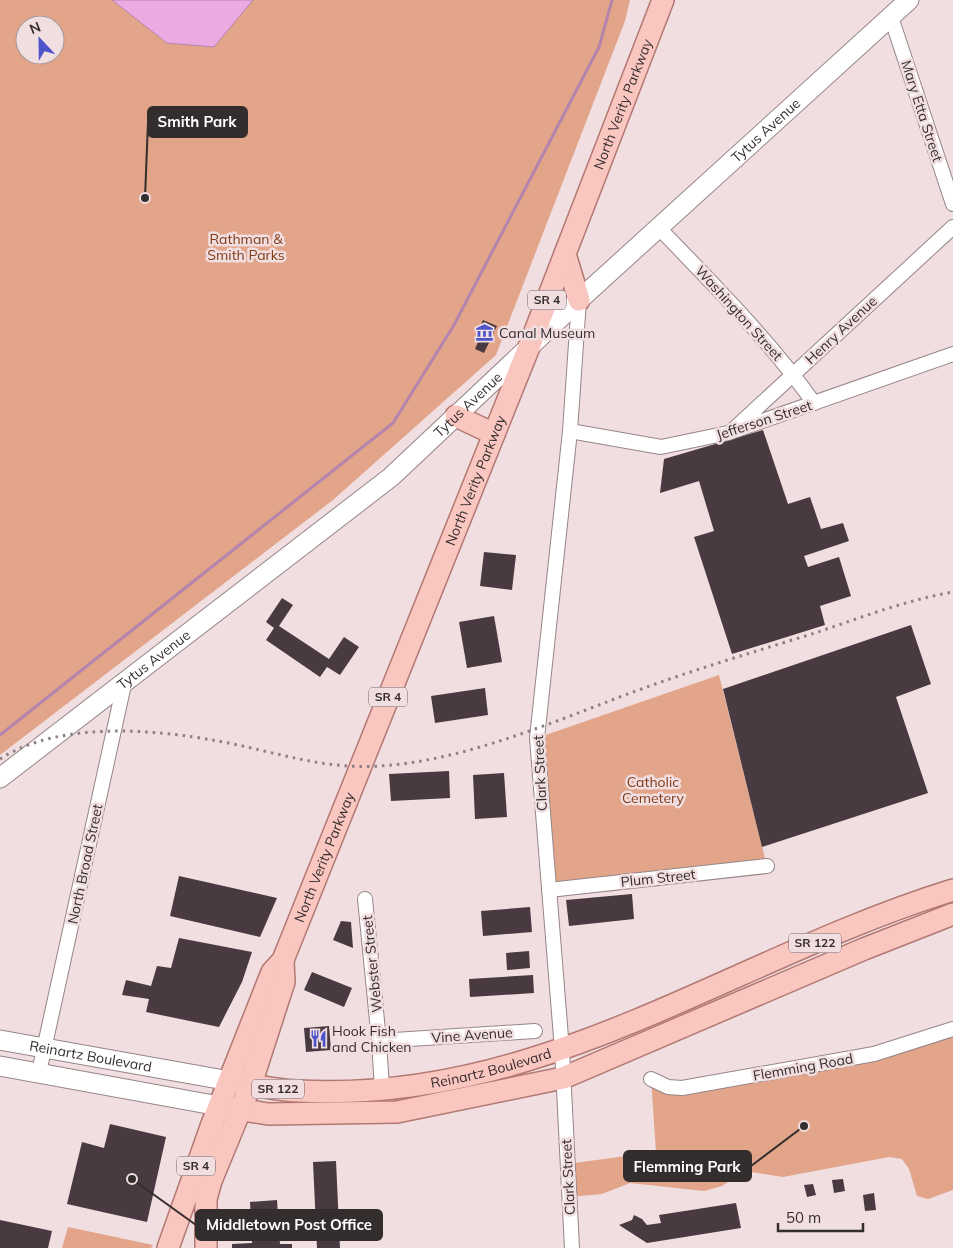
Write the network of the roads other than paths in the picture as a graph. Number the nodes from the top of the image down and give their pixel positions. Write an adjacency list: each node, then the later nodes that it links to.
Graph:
1 (663, 0): 7 (main road, North Verity Parkway / SR 4)
2 (909, 0): 3 (street, Tytus Avenue)
3 (891, 17): 4 (street, Mary Etta Street); 6 (street, Tytus Avenue)
4 (953, 204)
5 (953, 227): 11 (street, Henry Avenue)
6 (659, 228): 8 (street, Tytus Avenue); 11 (street, Washington Street)
7 (565, 254): 8 (main road); 9 (main road, North Verity Parkway / SR 4)
8 (579, 300): 9 (street, Tytus Avenue); 14 (street, Clark Street)
9 (528, 347): 13 (street, Tytus Avenue); 16 (main road, North Verity Parkway / SR 4)
10 (953, 354): 12 (street, Jefferson Street)
11 (793, 374): 12 (street, Washington Street); 15 (street, Henry Avenue)
12 (814, 403): 15 (street, Jefferson Street)
13 (456, 416): 16 (main road); 17 (street, Tytus Avenue)
14 (570, 431): 15 (street, Jefferson Street); 20 (street, Clark Street)
15 (728, 433)
16 (494, 434): 34 (main road, North Verity Parkway / SR 4)
17 (125, 680): 18 (street, Tytus Avenue); 28 (street, North Broad Street)
18 (0, 778)
19 (767, 866): 20 (street, Plum Street)
20 (548, 890): 29 (street, Clark Street)
21 (953, 890): 29 (main road, Reinartz Boulevard / SR 122)
22 (365, 900): 27 (street, Webster Street)
23 (953, 914): 32 (main road, Reinartz Boulevard)
24 (953, 1029): 33 (street, Flemming Road)
25 (535, 1031): 27 (street, Vine Avenue)
26 (0, 1040): 28 (street, Reinartz Boulevard / SR 122)
27 (379, 1041): 35 (street, Webster Street)
28 (45, 1047): 31 (street, North Broad Street); 34 (street, Reinartz Boulevard / SR 122)
29 (562, 1050): 32 (street, Clark Street); 35 (main road, Reinartz Boulevard / SR 122)
30 (0, 1066): 31 (street, Reinartz Boulevard)
31 (39, 1072): 36 (street, Reinartz Boulevard)
32 (563, 1078): 36 (main road, Reinartz Boulevard); 39 (street, Clark Street)
33 (651, 1078)
34 (240, 1083): 35 (main road, Reinartz Boulevard / SR 122); 36 (main road, SR 4)
35 (382, 1089)
36 (229, 1108): 37 (main road, SR 4); 38 (main road, SR 4)
37 (168, 1248)
38 (206, 1248)
39 (572, 1248)

